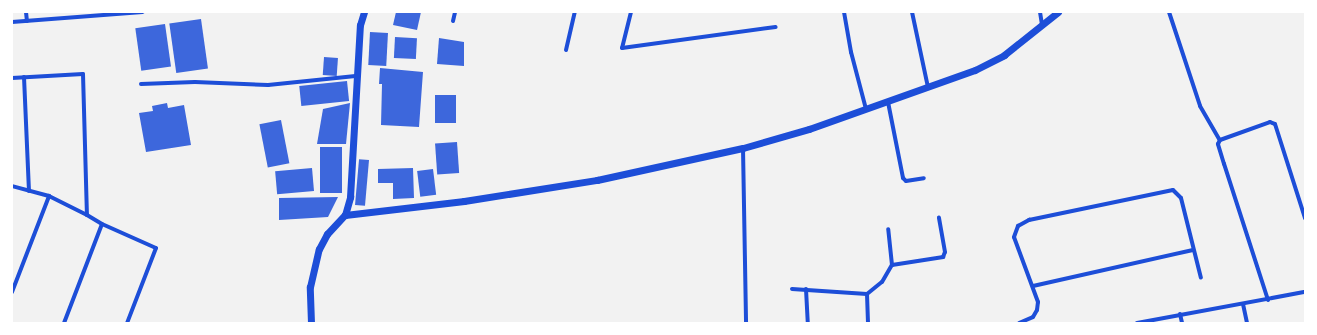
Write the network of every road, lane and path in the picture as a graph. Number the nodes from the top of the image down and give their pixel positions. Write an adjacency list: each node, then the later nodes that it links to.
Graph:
1 (26, 12): 13 (street)
2 (143, 12): 12 (street)
3 (364, 12): 19 (street)
4 (455, 12): 14 (street)
5 (575, 12): 18 (street)
6 (631, 12): 17 (street)
7 (844, 12): 25 (street)
8 (912, 12): 23 (street)
9 (1040, 12): 16 (street)
10 (1058, 12): 16 (street)
11 (1169, 12): 26 (street)
12 (85, 14): 13 (street)
13 (27, 21): 15 (street)
14 (453, 21)
15 (12, 22)
16 (1042, 25): 23 (street)
17 (776, 27)
18 (566, 50)
19 (356, 76): 22 (street); 33 (street)
20 (24, 77): 21 (street); 30 (street); 32 (street)
21 (12, 78)
22 (141, 84)
23 (928, 87): 24 (street)
24 (888, 102): 25 (street); 28 (street)
25 (866, 109): 27 (street)
26 (1220, 140): 35 (street); 47 (street)
27 (743, 148): 33 (street); 53 (street)
28 (924, 178)
29 (12, 186): 30 (street)
30 (28, 191): 31 (street)
31 (49, 196): 32 (street); 44 (street)
32 (88, 215): 36 (street)
33 (345, 215): 52 (street)
34 (939, 218): 39 (street)
35 (1305, 218)
36 (102, 224): 50 (street); 51 (street)
37 (888, 229): 39 (street)
38 (1193, 250): 40 (street); 41 (street); 41 (street)
39 (892, 265): 46 (street)
40 (1201, 278)
41 (1033, 286): 56 (street)
42 (806, 289): 43 (street); 46 (street); 54 (street)
43 (792, 290)
44 (12, 292)
45 (1305, 292): 47 (street)
46 (867, 294): 55 (street)
47 (1268, 300): 48 (street)
48 (1243, 304): 49 (street); 59 (street)
49 (1180, 314): 57 (street); 58 (street)
50 (64, 323)
51 (128, 323)
52 (311, 323)
53 (746, 323)
54 (808, 323)
55 (868, 323)
56 (1019, 323)
57 (1137, 323)
58 (1182, 323)
59 (1247, 323)

